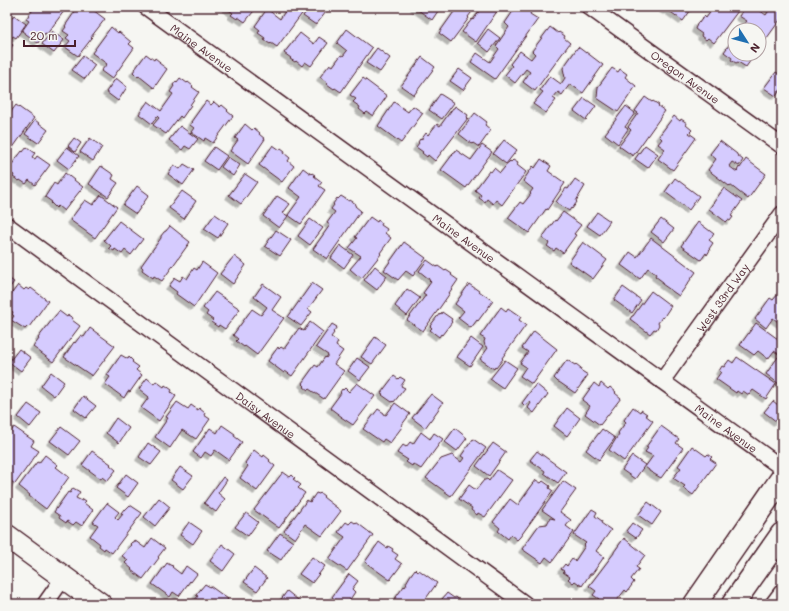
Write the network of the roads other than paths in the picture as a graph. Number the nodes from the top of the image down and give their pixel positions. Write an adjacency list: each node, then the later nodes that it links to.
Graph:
1 (146, 7): 6 (street, Maine Avenue)
2 (589, 7): 3 (street, Oregon Avenue)
3 (782, 146)
4 (782, 214): 6 (street, West 33rd Way)
5 (7, 224): 15 (street, Daisy Avenue)
6 (662, 381): 7 (street, Maine Avenue)
7 (782, 468)
8 (782, 478): 16 (main road)
9 (782, 534): 17 (main road)
10 (7, 536): 11 (main road)
11 (64, 577): 13 (street); 14 (main road)
12 (782, 592): 18 (street)
13 (45, 604)
14 (100, 604)
15 (525, 604)
16 (694, 604)
17 (733, 604)
18 (773, 604)

